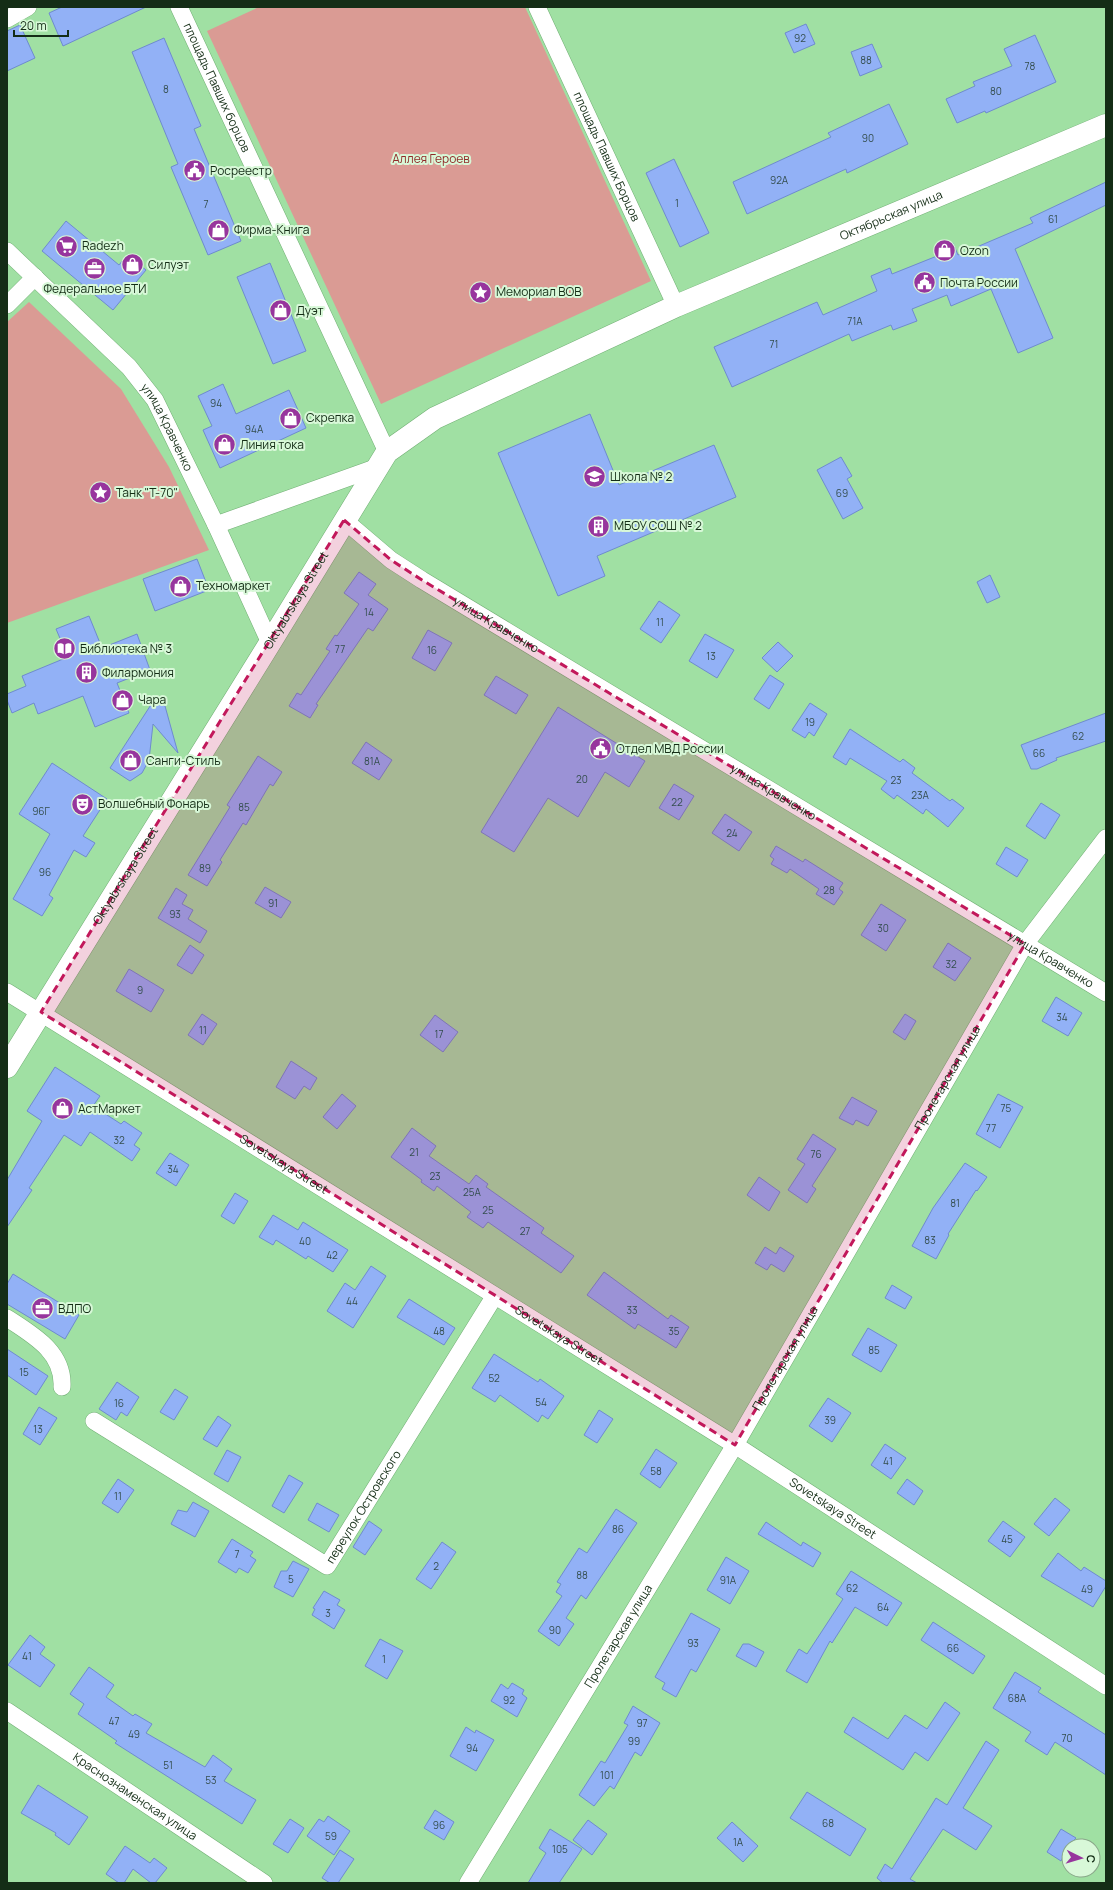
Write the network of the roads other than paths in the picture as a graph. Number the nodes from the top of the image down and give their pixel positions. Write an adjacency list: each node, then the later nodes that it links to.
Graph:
1 (28, 7): 4 (street)
2 (179, 7): 10 (street, площадь Павших борцов)
3 (537, 7): 9 (street, площадь Павших Борцов)
4 (7, 19)
5 (1106, 124): 9 (main road, Октябрьская улица)
6 (7, 252): 7 (street, улица Кравченко)
7 (35, 277): 8 (street); 12 (street, улица Кравченко)
8 (7, 305)
9 (676, 306): 10 (main road, Октябрьская улица)
10 (381, 460): 11 (main road, Oktyabrskaya Street); 12 (street)
11 (344, 520): 13 (main road, Oktyabrskaya Street); 15 (street, улица Кравченко)
12 (216, 525): 13 (street, улица Кравченко)
13 (270, 644): 18 (main road, Oktyabrskaya Street)
14 (1106, 838): 15 (street, Пролетарская улица)
15 (1025, 944): 17 (street, улица Кравченко); 24 (street, Пролетарская улица)
16 (7, 992): 18 (street, Sovetskaya Street)
17 (1106, 993)
18 (41, 1012): 19 (main road, Oktyabrskaya Street); 20 (street, Sovetskaya Street)
19 (7, 1067)
20 (494, 1297): 23 (street, переулок Островского); 24 (street, Sovetskaya Street)
21 (7, 1318): 22 (street)
22 (62, 1386)
23 (94, 1421)
24 (734, 1445): 25 (street, Sovetskaya Street); 28 (street, Пролетарская улица)
25 (1106, 1686)
26 (7, 1710): 27 (street, Краснознаменская улица)
27 (264, 1883)
28 (468, 1883)

